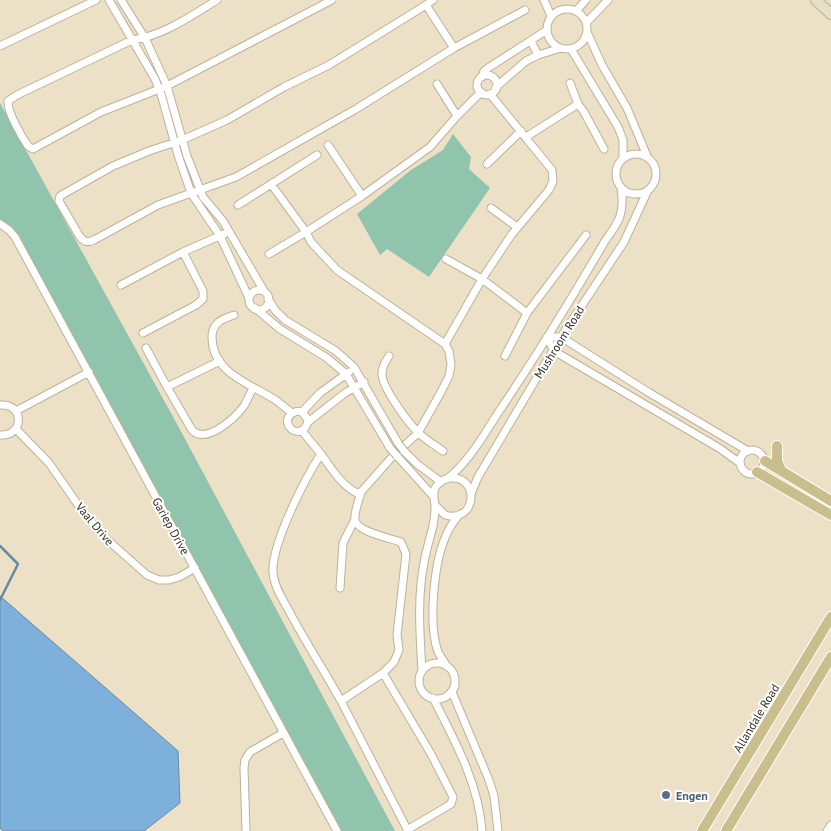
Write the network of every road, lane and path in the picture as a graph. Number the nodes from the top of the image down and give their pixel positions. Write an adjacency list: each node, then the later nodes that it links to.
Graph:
1 (96, 0): 23 (street)
2 (109, 0): 21 (street)
3 (121, 0): 20 (street)
4 (216, 0): 20 (street)
5 (332, 0): 31 (street)
6 (433, 0): 12 (street)
7 (544, 0): 16 (street)
8 (569, 0): 14 (street)
9 (586, 0): 14 (street)
10 (608, 0): 17 (street)
11 (816, 0): 15 (street)
12 (426, 5): 24 (street); 39 (street)
13 (525, 10): 24 (street)
14 (574, 10): 16 (street); 17 (street)
15 (831, 14)
16 (551, 16): 18 (street)
17 (586, 22): 19 (street)
18 (547, 30): 22 (street); 25 (street)
19 (587, 32): 26 (street); 43 (street, Mushroom Road)
20 (146, 38): 21 (street); 31 (street)
21 (132, 40): 33 (street); 33 (street)
22 (531, 40): 27 (street); 28 (street)
23 (0, 46)
24 (454, 48): 48 (street)
25 (561, 48): 26 (street); 27 (street)
26 (571, 49): 44 (street, Mushroom Road)
27 (538, 55): 32 (street)
28 (482, 77): 32 (street); 34 (street)
29 (570, 83): 36 (street)
30 (437, 84): 37 (street)
31 (167, 86): 33 (street); 39 (street)
32 (496, 87): 35 (street)
33 (159, 88): 39 (street)
34 (481, 92): 35 (street); 37 (street)
35 (490, 94): 38 (street)
36 (578, 104): 38 (street); 41 (street)
37 (457, 116): 51 (street)
38 (523, 134): 45 (street); 55 (street)
39 (179, 141): 48 (street); 50 (street); 50 (street)
40 (328, 145): 51 (street)
41 (604, 150)
42 (317, 155): 46 (street)
43 (647, 156): 44 (street); 49 (street, Mushroom Road)
44 (623, 158): 47 (street, Mushroom Road)
45 (487, 164)
46 (271, 184): 52 (street); 57 (street)
47 (621, 188): 49 (street); 72 (street, Mushroom Road)
48 (200, 190): 50 (street); 56 (street)
49 (648, 190): 73 (street, Mushroom Road)
50 (192, 193): 59 (street)
51 (362, 196): 57 (street)
52 (238, 206)
53 (491, 208): 55 (street)
54 (1, 224): 81 (street, Gariep Drive)
55 (517, 227): 63 (street)
56 (229, 232): 59 (street); 65 (street)
57 (306, 232): 61 (street); 74 (street)
58 (586, 235): 69 (street)
59 (220, 236): 60 (street); 66 (street)
60 (183, 252): 64 (street); 71 (street)
61 (269, 254)
62 (446, 259): 63 (street)
63 (482, 279): 69 (street); 74 (street)
64 (121, 285)
65 (264, 291): 66 (street); 67 (street)
66 (249, 298): 68 (street)
67 (268, 299): 68 (street); 80 (street)
68 (255, 308): 82 (street)
69 (527, 314): 78 (street)
70 (234, 315): 79 (street)
71 (144, 333)
72 (547, 337): 73 (street); 76 (street); 104 (street, Mushroom Road)
73 (562, 337): 76 (street, Mushroom Road); 98 (street)
74 (445, 344): 94 (street)
75 (146, 348): 84 (street)
76 (554, 351): 101 (street); 106 (street, Mushroom Road)
77 (389, 356): 94 (street)
78 (505, 356)
79 (220, 361): 84 (street); 86 (street)
80 (354, 367): 82 (street); 83 (street)
81 (89, 372): 88 (street); 113 (street, Gariep Drive)
82 (346, 374): 85 (street); 89 (street)
83 (364, 382): 85 (street); 104 (street, bridge)
84 (167, 387): 86 (street)
85 (354, 387): 91 (street); 107 (street, bridge)
86 (253, 388): 90 (street)
87 (0, 406): 88 (street)
88 (16, 411): 92 (street)
89 (302, 412): 90 (street); 91 (street)
90 (292, 413): 93 (street)
91 (308, 422): 93 (street)
92 (16, 429): 95 (street); 113 (street, Vaal Drive)
93 (302, 430): 99 (street)
94 (418, 433): 97 (street); 105 (street)
95 (0, 435)
96 (777, 446): 102 (main road)
97 (443, 451)
98 (748, 451): 100 (street); 101 (street)
99 (321, 454): 105 (street); 122 (street)
100 (765, 461): 102 (main road); 103 (street)
101 (740, 463): 103 (street)
102 (782, 470): 108 (main road)
103 (757, 472): 111 (main road)
104 (444, 480): 106 (street); 107 (street)
105 (361, 492): 112 (street)
106 (471, 494): 110 (street)
107 (433, 496): 109 (street)
108 (831, 501)
109 (435, 505): 110 (street); 118 (street)
110 (458, 515): 117 (street)
111 (831, 515)
112 (355, 519): 114 (street); 119 (street)
113 (194, 568): 123 (street, Gariep Drive)
114 (340, 588)
115 (831, 617): 130 (main road, Allandale Road)
116 (831, 657): 131 (main road)
117 (446, 665): 118 (street); 120 (street)
118 (422, 670): 121 (street)
119 (383, 673): 122 (street); 125 (street)
120 (454, 686): 121 (street); 129 (street)
121 (432, 698): 128 (street)
122 (341, 701): 125 (street)
123 (283, 733): 126 (street); 127 (street, Gariep Drive)
124 (831, 825): 132 (street)
125 (408, 830)
126 (246, 831)
127 (337, 831)
128 (482, 831)
129 (498, 831)
130 (702, 831)
131 (726, 831)
132 (827, 831)

